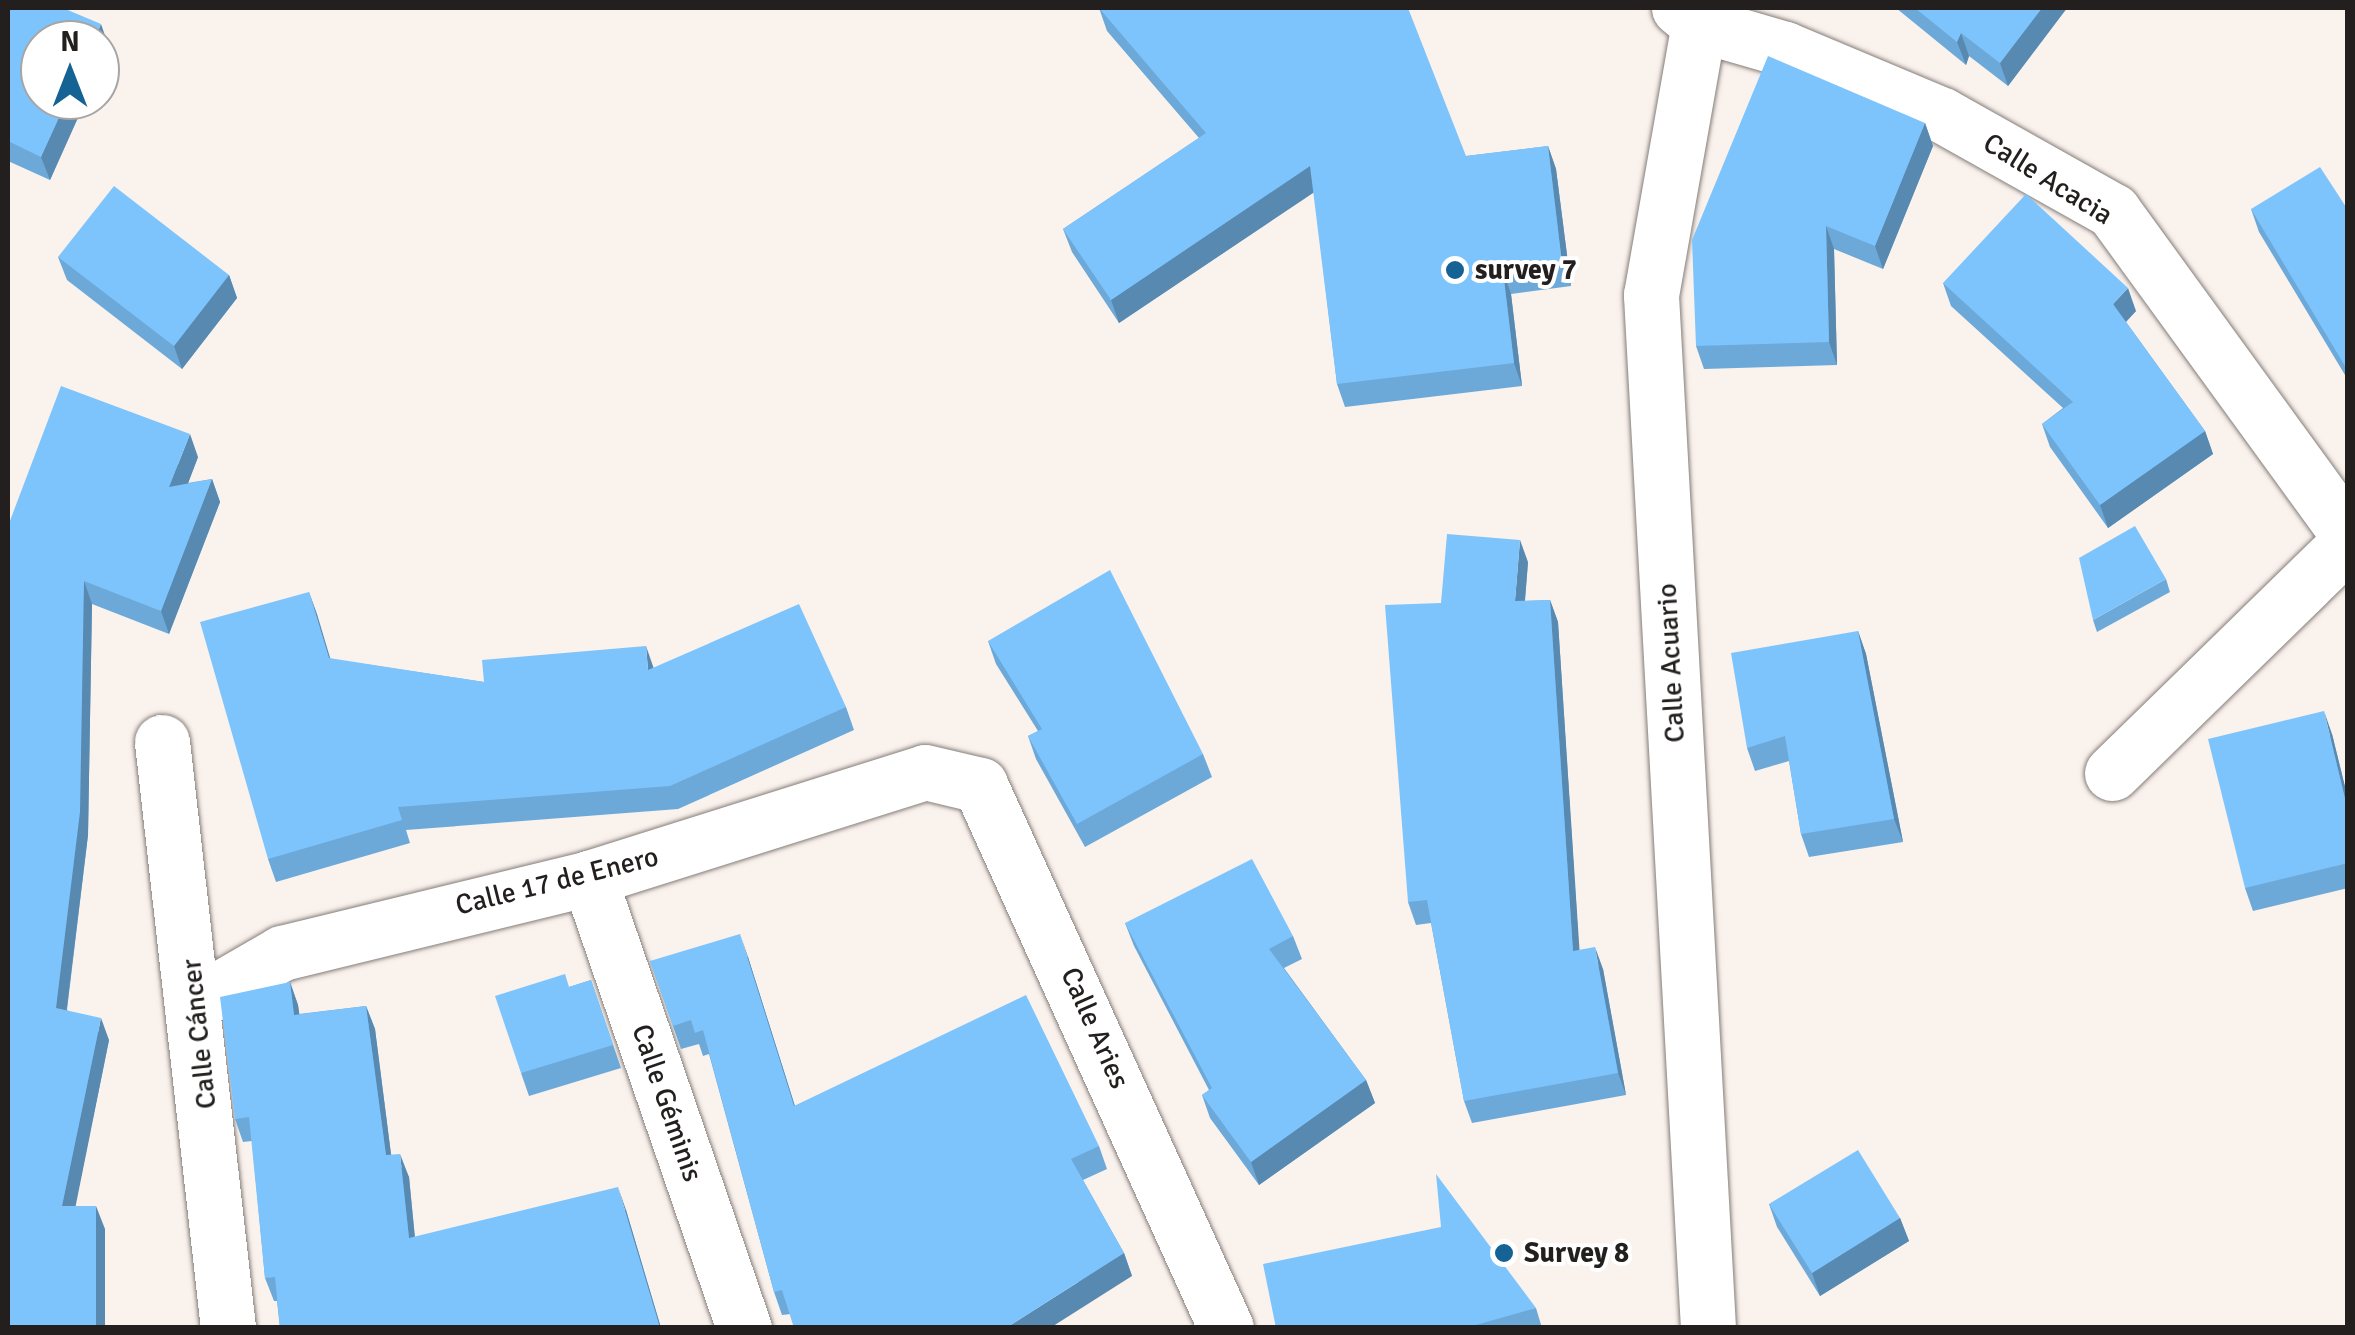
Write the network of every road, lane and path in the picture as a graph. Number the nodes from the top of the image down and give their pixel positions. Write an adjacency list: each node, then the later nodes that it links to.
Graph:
1 (1698, 13): 2 (street, Calle Acacia); 12 (street, Calle Acuario)
2 (2348, 534)
3 (2348, 544): 6 (street)
4 (162, 742): 8 (street, Calle Cáncer)
5 (924, 772): 7 (street, Calle 17 de Enero); 11 (street, Calle Aries)
6 (2112, 774)
7 (589, 878): 8 (street, Calle 17 de Enero); 10 (street, Calle Géminis)
8 (197, 1002): 9 (street, Calle Cáncer)
9 (228, 1328)
10 (744, 1328)
11 (1226, 1328)
12 (1708, 1328)

